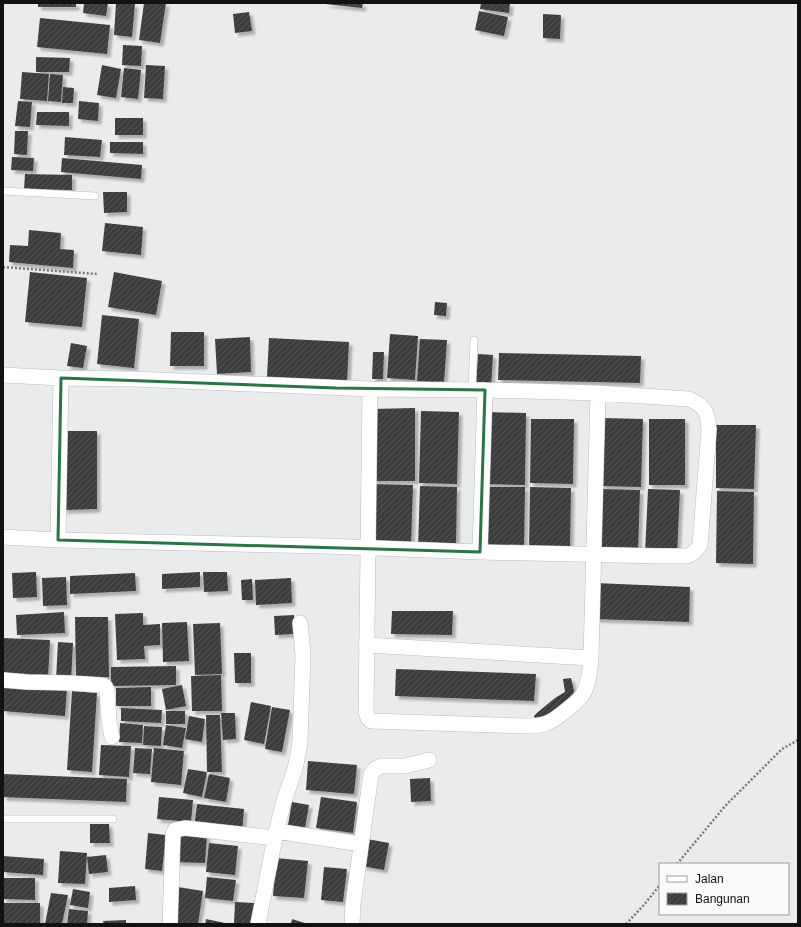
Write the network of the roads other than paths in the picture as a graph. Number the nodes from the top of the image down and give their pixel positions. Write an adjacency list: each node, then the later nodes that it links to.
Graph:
1 (3, 191): 2 (lane)
2 (96, 196)
3 (474, 340): 7 (lane)
4 (3, 375): 5 (street)
5 (61, 378): 6 (street); 10 (street)
6 (370, 389): 7 (street); 11 (street)
7 (479, 390): 8 (street); 12 (street)
8 (598, 393): 13 (street); 13 (street)
9 (3, 537): 10 (street)
10 (58, 540): 11 (street)
11 (368, 548): 12 (street); 15 (street)
12 (480, 552): 13 (street)
13 (594, 555): 16 (street)
14 (300, 623): 22 (street)
15 (366, 645): 16 (street); 16 (street)
16 (591, 658)
17 (3, 680): 18 (street)
18 (112, 737)
19 (429, 760): 23 (street)
20 (3, 819): 21 (lane)
21 (113, 819)
22 (276, 834): 23 (street); 24 (street); 25 (street)
23 (362, 844): 26 (street)
24 (170, 924)
25 (258, 924)
26 (352, 924)

